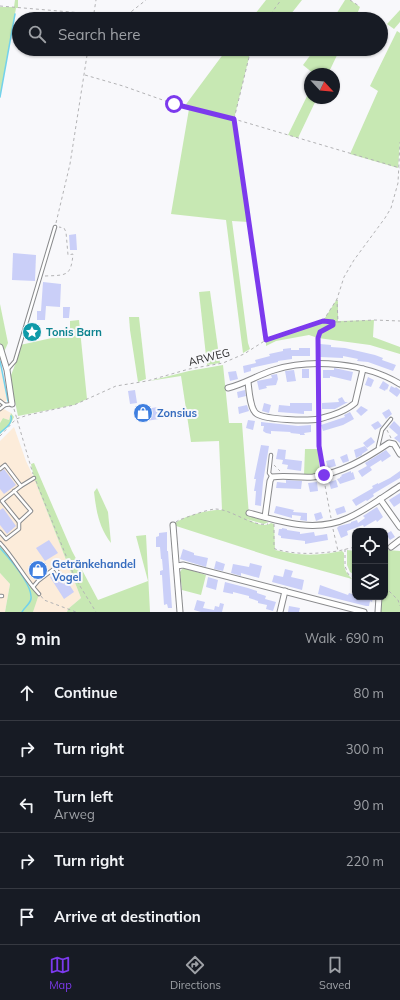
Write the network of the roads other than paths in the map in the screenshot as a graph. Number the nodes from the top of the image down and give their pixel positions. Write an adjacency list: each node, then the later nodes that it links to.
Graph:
1 (55, 227): 4 (lane)
2 (0, 346): 4 (street)
3 (363, 369): 5 (street); 5 (street); 6 (street)
4 (7, 370): 9 (street)
5 (248, 382): 7 (street)
6 (400, 384)
7 (228, 388)
8 (0, 401): 10 (lane)
9 (12, 404): 10 (lane)
10 (5, 405): 11 (lane)
11 (0, 409)
12 (391, 419): 13 (lane)
13 (380, 449): 14 (street); 17 (street)
14 (400, 454)
15 (271, 455): 17 (lane)
16 (0, 468): 19 (lane)
17 (272, 477): 25 (street)
18 (34, 478): 19 (lane)
19 (21, 486): 21 (lane)
20 (400, 486): 22 (street)
21 (14, 491): 23 (lane); 26 (lane)
22 (380, 499): 25 (street); 28 (street)
23 (1, 501): 26 (lane)
24 (249, 513): 25 (street)
25 (265, 517)
26 (19, 522): 29 (lane)
27 (173, 525): 33 (street)
28 (400, 527)
29 (0, 532)
30 (400, 540): 32 (street)
31 (0, 543): 35 (lane)
32 (388, 548)
33 (177, 566): 36 (street); 39 (street)
34 (63, 580): 35 (lane)
35 (33, 588): 37 (lane)
36 (285, 591): 40 (street); 41 (street)
37 (38, 594)
38 (379, 600): 42 (street)
39 (180, 612)
40 (280, 612)
41 (364, 612)
42 (378, 612)

